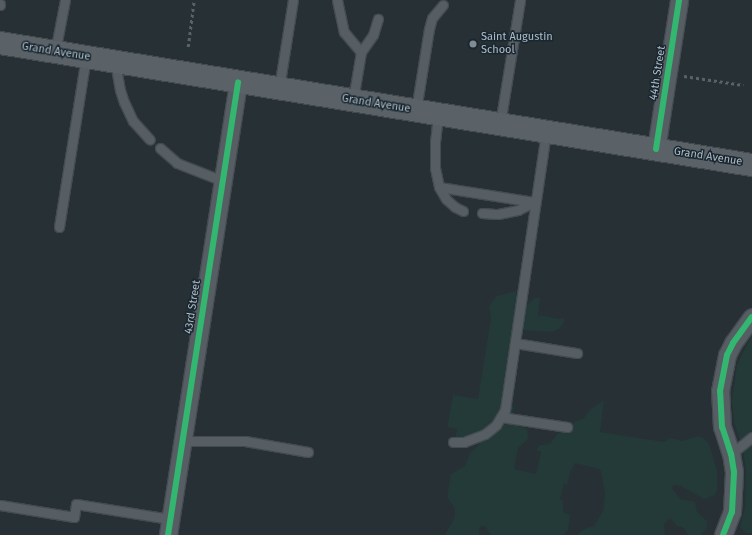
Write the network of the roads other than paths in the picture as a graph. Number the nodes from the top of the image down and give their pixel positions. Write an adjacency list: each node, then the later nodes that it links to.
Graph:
1 (65, 0): 9 (lane)
2 (292, 0): 14 (lane)
3 (337, 0): 10 (lane)
4 (520, 0): 18 (lane)
5 (679, 0): 22 (street, 44th Street)
6 (443, 5): 16 (lane)
7 (378, 19): 10 (lane)
8 (0, 43): 9 (main road, Grand Avenue)
9 (55, 52): 11 (main road, Grand Avenue)
10 (361, 52): 15 (lane)
11 (86, 57): 12 (main road, Grand Avenue); 29 (lane)
12 (114, 62): 13 (main road, Grand Avenue); 20 (lane)
13 (238, 82): 14 (main road, Grand Avenue); 24 (street, 43rd Street)
14 (279, 88): 15 (main road, Grand Avenue)
15 (353, 100): 16 (main road, Grand Avenue)
16 (416, 110): 17 (main road, Grand Avenue)
17 (438, 114): 18 (main road, Grand Avenue); 25 (lane)
18 (500, 124): 19 (main road, Grand Avenue)
19 (546, 131): 22 (main road, Grand Avenue); 26 (lane)
20 (150, 140)
21 (160, 148): 24 (lane)
22 (656, 149): 23 (main road, Grand Avenue)
23 (752, 165)
24 (223, 181): 36 (street, 43rd Street)
25 (439, 187): 26 (lane); 27 (lane)
26 (534, 202): 28 (lane); 31 (lane)
27 (463, 211)
28 (482, 214)
29 (59, 227)
30 (752, 317): 39 (street)
31 (515, 343): 32 (lane); 33 (lane)
32 (577, 353)
33 (501, 417): 34 (lane); 37 (lane)
34 (567, 427)
35 (752, 436): 39 (lane)
36 (182, 441): 38 (lane); 41 (street, 43rd Street)
37 (453, 442)
38 (308, 452)
39 (731, 454): 42 (street)
40 (0, 505): 41 (lane)
41 (169, 527)
42 (723, 535)

